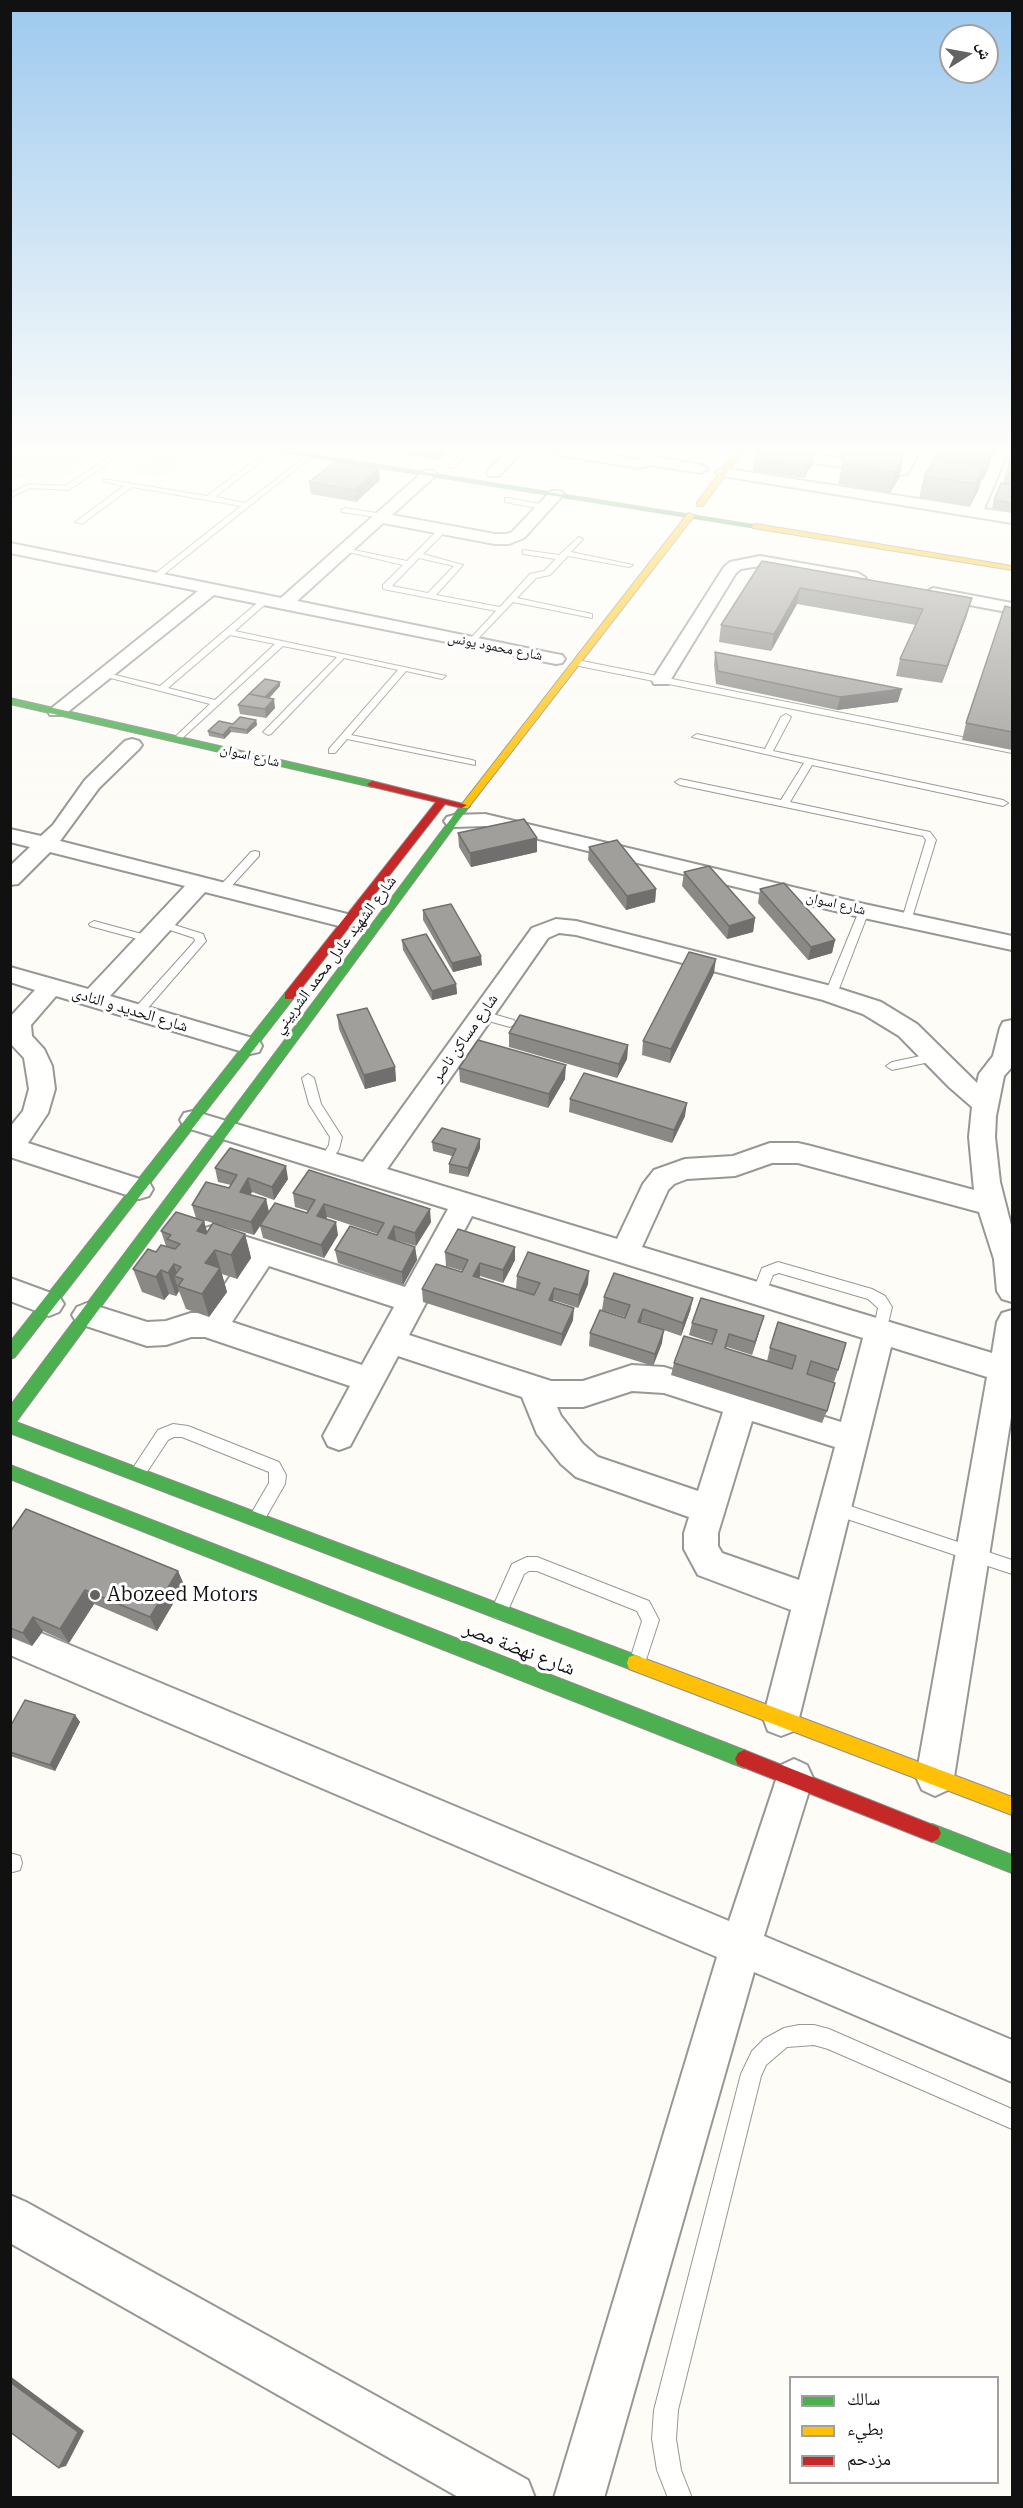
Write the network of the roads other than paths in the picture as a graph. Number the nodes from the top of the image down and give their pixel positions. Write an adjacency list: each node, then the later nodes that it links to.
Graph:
1 (107, 568): 11 (street, شارع محمود يونس)
2 (168, 568): 11 (lane)
3 (324, 568): 19 (street)
4 (404, 568): 16 (lane)
5 (456, 568): 16 (lane)
6 (552, 568): 17 (lane)
7 (627, 568): 12 (street)
8 (650, 568): 28 (street, شارع الشهيد عادل محمد الشربيني)
9 (732, 568): 32 (street)
10 (799, 568): 13 (street)
11 (155, 578): 14 (street, شارع محمود يونس)
12 (616, 582)
13 (876, 582)
14 (211, 589): 18 (street, شارع محمود يونس); 30 (street)
15 (921, 591): 20 (street)
16 (430, 596): 21 (lane)
17 (511, 599): 21 (lane); 22 (lane)
18 (266, 600): 19 (street, شارع محمود يونس); 23 (lane)
19 (284, 604): 25 (street, شارع محمود يونس)
20 (1012, 608)
21 (501, 610): 25 (lane)
22 (589, 616)
23 (229, 632): 24 (lane); 33 (lane)
24 (281, 642): 26 (lane); 35 (lane)
25 (472, 642): 27 (street, شارع محمود يونس)
26 (343, 655): 29 (lane); 38 (lane)
27 (556, 659)
28 (577, 663): 32 (lane); 53 (street, شارع الشهيد عادل محمد الشربيني)
29 (404, 668): 31 (lane); 39 (lane)
30 (103, 675): 33 (lane); 36 (street)
31 (442, 676)
32 (661, 680): 43 (lane)
33 (162, 689): 35 (lane)
34 (10, 701): 36 (street, شارع اسوان)
35 (217, 703): 41 (lane)
36 (57, 711): 41 (street, شارع اسوان)
37 (786, 717): 45 (lane)
38 (268, 732)
39 (345, 735): 44 (lane); 47 (lane)
40 (697, 737): 45 (lane)
41 (178, 739): 49 (street, شارع اسوان)
42 (132, 745): 55 (street)
43 (1012, 750)
44 (332, 751)
45 (768, 752): 46 (lane)
46 (810, 761): 50 (lane); 51 (lane)
47 (472, 764)
48 (680, 782): 51 (lane)
49 (446, 796): 52 (street, شارع الشهيد عادل محمد الشربيني); 53 (street, شارع اسوان)
50 (1003, 803)
51 (784, 804): 61 (lane)
52 (425, 814): 53 (street, شارع اسوان); 62 (street, شارع الشهيد عادل محمد الشربيني)
53 (460, 814): 60 (street, شارع اسوان); 82 (street, شارع الشهيد عادل محمد الشربيني)
54 (10, 835): 55 (street)
55 (46, 844): 57 (street); 58 (street)
56 (255, 854): 59 (lane)
57 (10, 879)
58 (200, 884): 59 (street); 64 (street)
59 (223, 889): 62 (street)
60 (864, 911): 61 (street, شارع اسوان); 68 (lane)
61 (907, 919): 65 (street, شارع اسوان)
62 (347, 921): 75 (street, شارع الشهيد عادل محمد الشربيني)
63 (94, 924): 64 (lane)
64 (155, 932): 69 (street); 70 (lane)
65 (1012, 943)
66 (10, 974): 67 (street, شارع الحديد و النادى)
67 (52, 986): 69 (street, شارع الحديد و النادى); 74 (street)
68 (831, 994): 71 (street, شارع مساكن ناصر); 76 (street, شارع مساكن ناصر)
69 (93, 999): 70 (street, شارع الحديد و النادى)
70 (138, 1012): 75 (street, شارع الحديد و النادى)
71 (482, 1015): 72 (lane); 85 (street, شارع مساكن ناصر)
72 (510, 1023)
73 (1012, 1028): 77 (street)
74 (15, 1037): 83 (street)
75 (250, 1046): 81 (street, شارع الشهيد عادل محمد الشربيني)
76 (935, 1057): 78 (lane); 80 (street, شارع مساكن ناصر)
77 (1009, 1060): 80 (street)
78 (892, 1066)
79 (308, 1078): 84 (lane)
80 (985, 1104): 88 (street)
81 (193, 1120): 82 (street); 86 (street, شارع الشهيد عادل محمد الشربيني)
82 (225, 1130): 84 (street); 89 (street, شارع الشهيد عادل محمد الشربيني)
83 (11, 1147): 86 (street)
84 (325, 1161): 85 (street)
85 (369, 1174): 87 (street)
86 (139, 1189): 95 (street, شارع الشهيد عادل محمد الشربيني)
87 (465, 1204): 91 (street); 94 (street)
88 (991, 1205): 91 (street); 93 (street)
89 (176, 1225): 90 (street); 96 (street, شارع الشهيد عادل محمد الشربيني)
90 (262, 1253): 94 (street); 98 (street)
91 (625, 1253): 99 (street)
92 (10, 1289): 95 (street)
93 (1012, 1291)
94 (413, 1301): 100 (street)
95 (49, 1304): 101 (street, شارع الشهيد عادل محمد الشربيني)
96 (87, 1315): 98 (street); 106 (street, شارع الشهيد عادل محمد الشربيني)
97 (1012, 1322): 102 (street)
98 (212, 1327): 103 (street)
99 (879, 1332): 102 (street); 109 (street)
100 (391, 1341): 103 (street); 104 (street)
101 (10, 1353)
102 (1006, 1370): 110 (street)
103 (370, 1380): 108 (street)
104 (535, 1391): 105 (street); 114 (street)
105 (741, 1404): 109 (street); 114 (street)
106 (10, 1418)
107 (10, 1426): 112 (street, شارع نهضة مصر)
108 (339, 1436)
109 (853, 1439): 113 (street)
110 (1003, 1448): 116 (street)
111 (10, 1472): 126 (street, شارع نهضة مصر)
112 (138, 1473): 115 (street, شارع نهضة مصر); 115 (lane)
113 (835, 1508): 116 (lane); 118 (street)
114 (708, 1509): 118 (street)
115 (256, 1519): 119 (street, شارع نهضة مصر)
116 (974, 1554): 117 (lane); 125 (street)
117 (1012, 1567)
118 (811, 1601): 124 (street)
119 (499, 1611): 121 (street, شارع نهضة مصر); 123 (lane)
120 (10, 1637): 129 (street)
121 (575, 1640): 122 (street); 123 (street, شارع نهضة مصر)
122 (568, 1658)
123 (637, 1663): 124 (street, شارع نهضة مصر)
124 (781, 1718): 125 (street, شارع نهضة مصر)
125 (935, 1777): 127 (street, شارع نهضة مصر)
126 (794, 1778): 128 (street, شارع نهضة مصر); 129 (street)
127 (1012, 1806)
128 (1012, 1864)
129 (741, 1945): 130 (street); 134 (street)
130 (1012, 2061)
131 (1012, 2119): 135 (lane)
132 (10, 2218): 133 (street)
133 (510, 2498)
134 (579, 2498)
135 (680, 2498)

